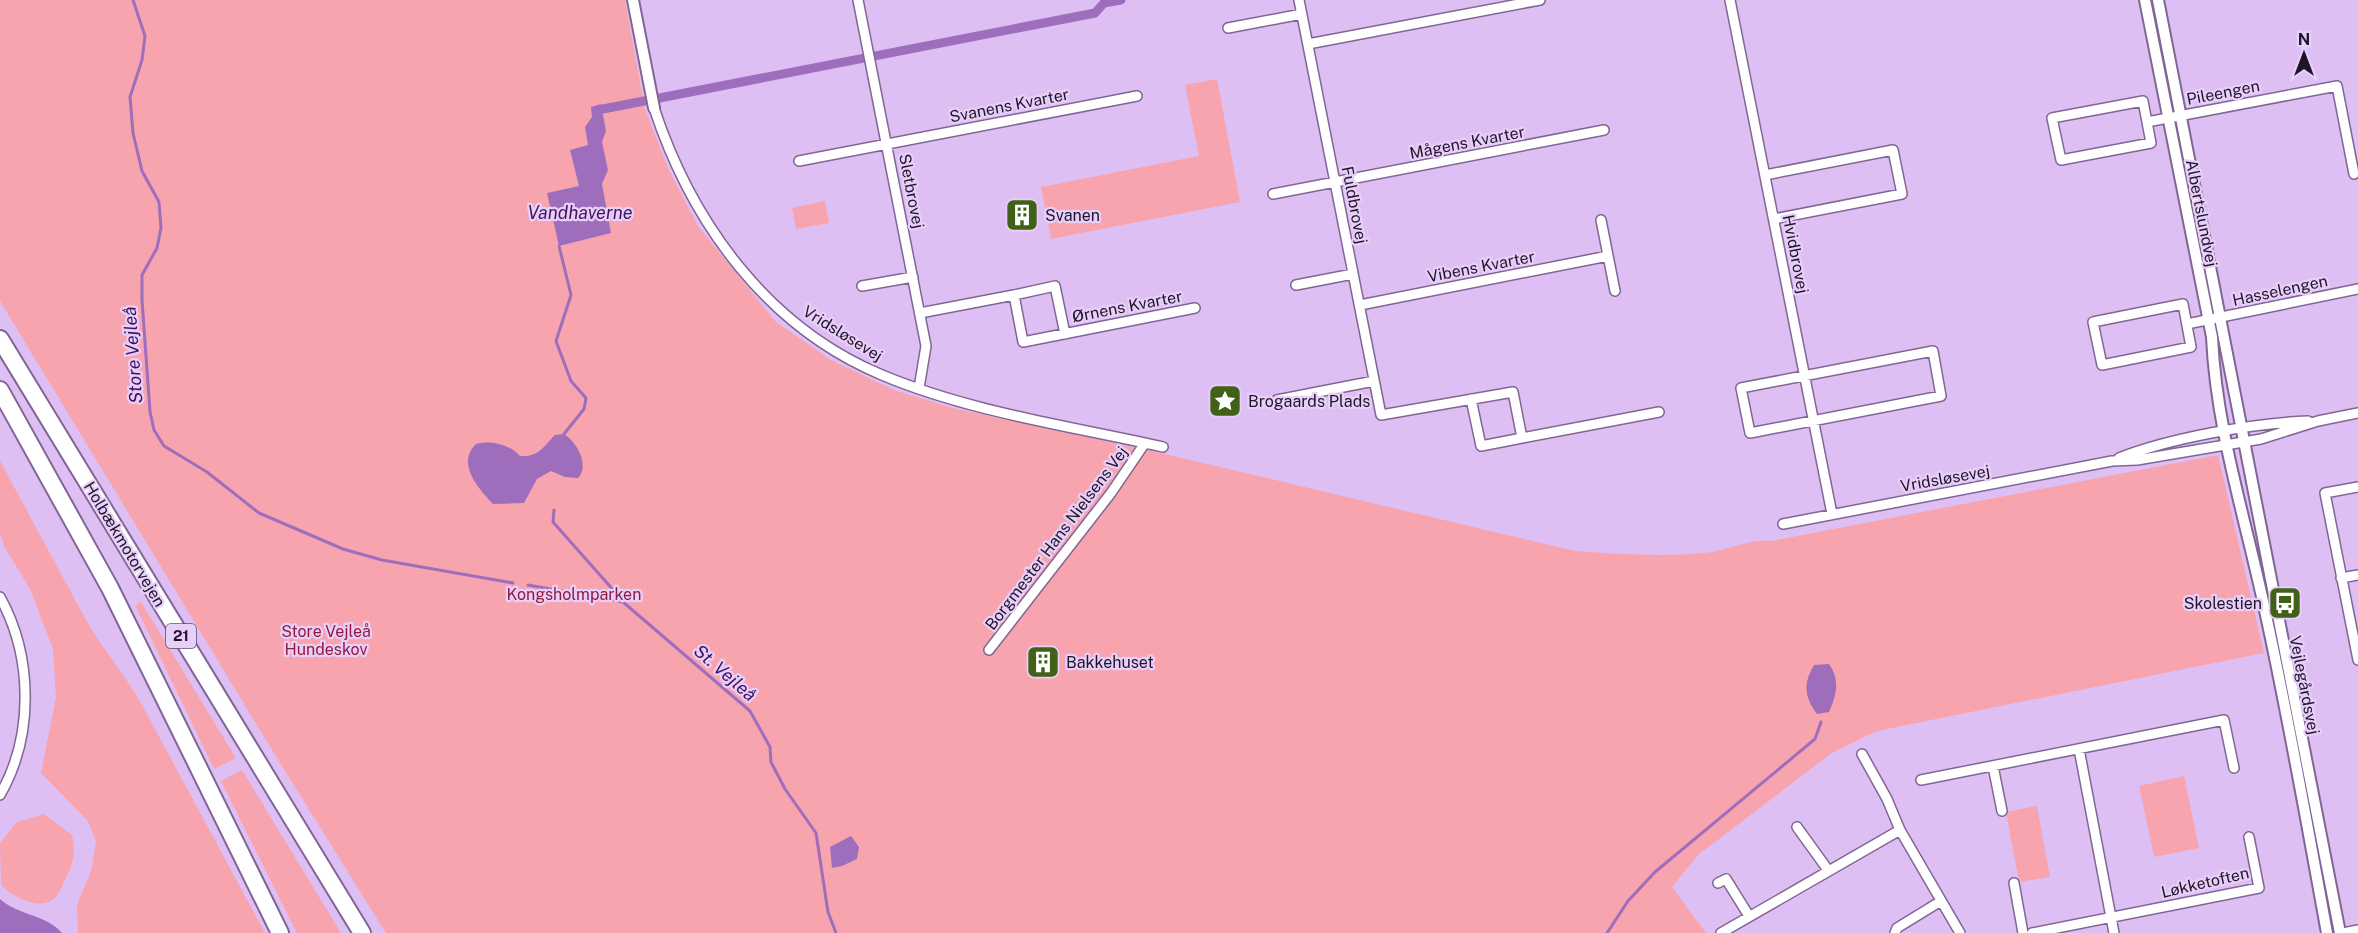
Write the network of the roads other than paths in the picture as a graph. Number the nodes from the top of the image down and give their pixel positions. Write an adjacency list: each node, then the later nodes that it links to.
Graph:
1 (633, 0): 12 (street, Vridsløsevej)
2 (858, 0): 17 (street, Sletbrovej)
3 (1299, 0): 8 (street, Fuldbrovej)
4 (1540, 0): 10 (street)
5 (1730, 0): 20 (street, Hvidbrovej)
6 (2145, 0): 14 (street, Albertslundvej)
7 (2158, 0): 13 (street, Albertslundvej)
8 (1302, 14): 9 (street); 10 (street, Fuldbrovej)
9 (1228, 28)
10 (1308, 44): 21 (street, Fuldbrovej)
11 (1137, 96): 17 (street, Svanens Kvarter)
12 (654, 108): 43 (street, Vridsløsevej)
13 (2180, 115): 14 (street, Pileengen); 19 (street, Pileengen); 36 (street, Albertslundvej)
14 (2168, 118): 15 (street, Pileengen); 37 (street, Albertslundvej)
15 (2147, 122): 15 (street)
16 (1604, 130): 21 (street, Mågens Kvarter)
17 (888, 145): 18 (street, Svanens Kvarter); 27 (street, Sletbrovej)
18 (799, 161)
19 (2354, 174)
20 (1765, 175): 23 (street, Hvidbrovej); 23 (street)
21 (1335, 184): 22 (street, Mågens Kvarter); 26 (street, Fuldbrovej)
22 (1273, 194)
23 (1774, 219): 41 (street, Hvidbrovej)
24 (1601, 220): 25 (street)
25 (1608, 256): 31 (street); 33 (street, Vibens Kvarter)
26 (1353, 274): 28 (street); 33 (street, Fuldbrovej)
27 (913, 277): 29 (street); 35 (street, Sletbrovej)
28 (1296, 285)
29 (862, 286)
30 (2358, 289): 36 (street, Hasselengen)
31 (1615, 291)
32 (1014, 295): 35 (street, Ørnens Kvarter); 39 (street, Ørnens Kvarter); 39 (street, Ørnens Kvarter)
33 (1359, 305): 42 (street, Fuldbrovej)
34 (1195, 308): 39 (street, Ørnens Kvarter)
35 (920, 313): 43 (street, Sletbrovej)
36 (2219, 317): 37 (street, Hasselengen); 51 (street, Albertslundvej)
37 (2208, 320): 38 (street, Hasselengen); 52 (street, Albertslundvej)
38 (2187, 324): 38 (street)
39 (1065, 334)
40 (0, 339): 87 (highway, Holbækmotorvejen / 21)
41 (1804, 376): 49 (street, Hvidbrovej); 49 (street); 49 (street)
42 (1374, 381): 45 (street); 46 (street, Fuldbrovej)
43 (920, 388): 55 (street, Vridsløsevej)
44 (0, 390): 86 (highway, Holbækmotorvejen / 21)
45 (1277, 399)
46 (1471, 399): 53 (street); 53 (street)
47 (1659, 412): 53 (street)
48 (2358, 413): 50 (street)
49 (1812, 421): 60 (street, Hvidbrovej)
50 (2318, 421): 51 (street, Vridsløsevej); 54 (street, Vridsløsevej)
51 (2241, 429): 52 (street, Vridsløsevej); 54 (street, Vejlegårdsvej)
52 (2224, 432): 56 (street, Vejlegårdsvej); 58 (street, Vridsløsevej)
53 (1522, 438)
54 (2244, 441): 56 (street, Vridsløsevej); 94 (street, Vejlegårdsvej)
55 (1145, 443): 57 (street, Vridsløsevej); 66 (street, Borgmester Hans Nielsens Vej)
56 (2227, 445): 58 (street, Vridsløsevej); 93 (street, Vejlegårdsvej)
57 (1163, 447)
58 (2112, 461): 60 (street, Vridsløsevej)
59 (2358, 487): 63 (street)
60 (1832, 514): 61 (street, Vridsløsevej)
61 (1783, 524)
62 (2358, 575): 63 (street)
63 (2342, 578): 67 (street)
64 (0, 597): 65 (street)
65 (3, 611): 73 (street)
66 (989, 650)
67 (2358, 660)
68 (2079, 749): 70 (street); 71 (street); 83 (street)
69 (1862, 754): 76 (street)
70 (1993, 766): 72 (street); 74 (street)
71 (2234, 768)
72 (1921, 780)
73 (0, 795)
74 (2002, 811)
75 (1797, 827): 78 (street)
76 (1900, 830): 78 (street); 81 (street)
77 (2249, 837): 83 (street, Løkketoften)
78 (1828, 870): 82 (street)
79 (1718, 883): 82 (street)
80 (2014, 883): 90 (street)
81 (1941, 901): 85 (street); 89 (street)
82 (1749, 916): 88 (street)
83 (2111, 917): 91 (street, Løkketoften); 92 (street)
84 (2358, 930): 94 (street)
85 (1897, 931)
86 (280, 933)
87 (362, 933)
88 (1721, 933)
89 (1960, 933)
90 (2023, 933)
91 (2032, 933)
92 (2114, 933)
93 (2327, 933)
94 (2342, 933)

